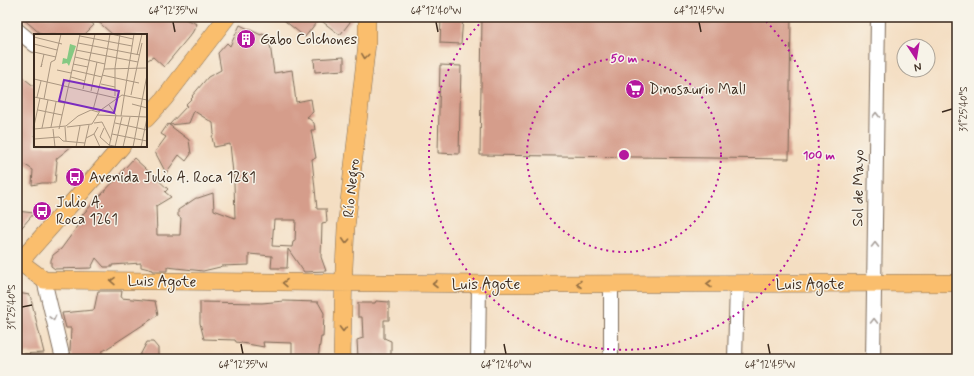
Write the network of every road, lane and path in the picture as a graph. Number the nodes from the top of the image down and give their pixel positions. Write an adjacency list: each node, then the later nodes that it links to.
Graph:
1 (224, 17): 6 (main road)
2 (227, 17): 6 (main road)
3 (367, 17): 12 (main road, Río Negro, one-way to 12)
4 (878, 17): 17 (street, Sol de Mayo, one-way to 4)
5 (17, 30): 7 (street)
6 (216, 32): 8 (main road)
7 (34, 45)
8 (147, 118)
9 (121, 147): 10 (main road)
10 (19, 264): 11 (main road)
11 (44, 280): 12 (main road, Luis Agote, one-way to 11); 18 (street, one-way to 18)
12 (344, 283): 14 (main road, Luis Agote, one-way to 12); 19 (main road, Río Negro, one-way to 19)
13 (957, 283): 17 (main road, Luis Agote)
14 (479, 284): 15 (main road, Luis Agote, one-way to 14); 20 (street)
15 (611, 284): 16 (main road, Luis Agote, one-way to 15); 21 (street)
16 (737, 284): 17 (main road, Luis Agote); 22 (street)
17 (874, 284): 23 (street, Sol de Mayo, one-way to 17)
18 (63, 359)
19 (342, 359)
20 (478, 359)
21 (611, 359)
22 (735, 359)
23 (873, 359)

